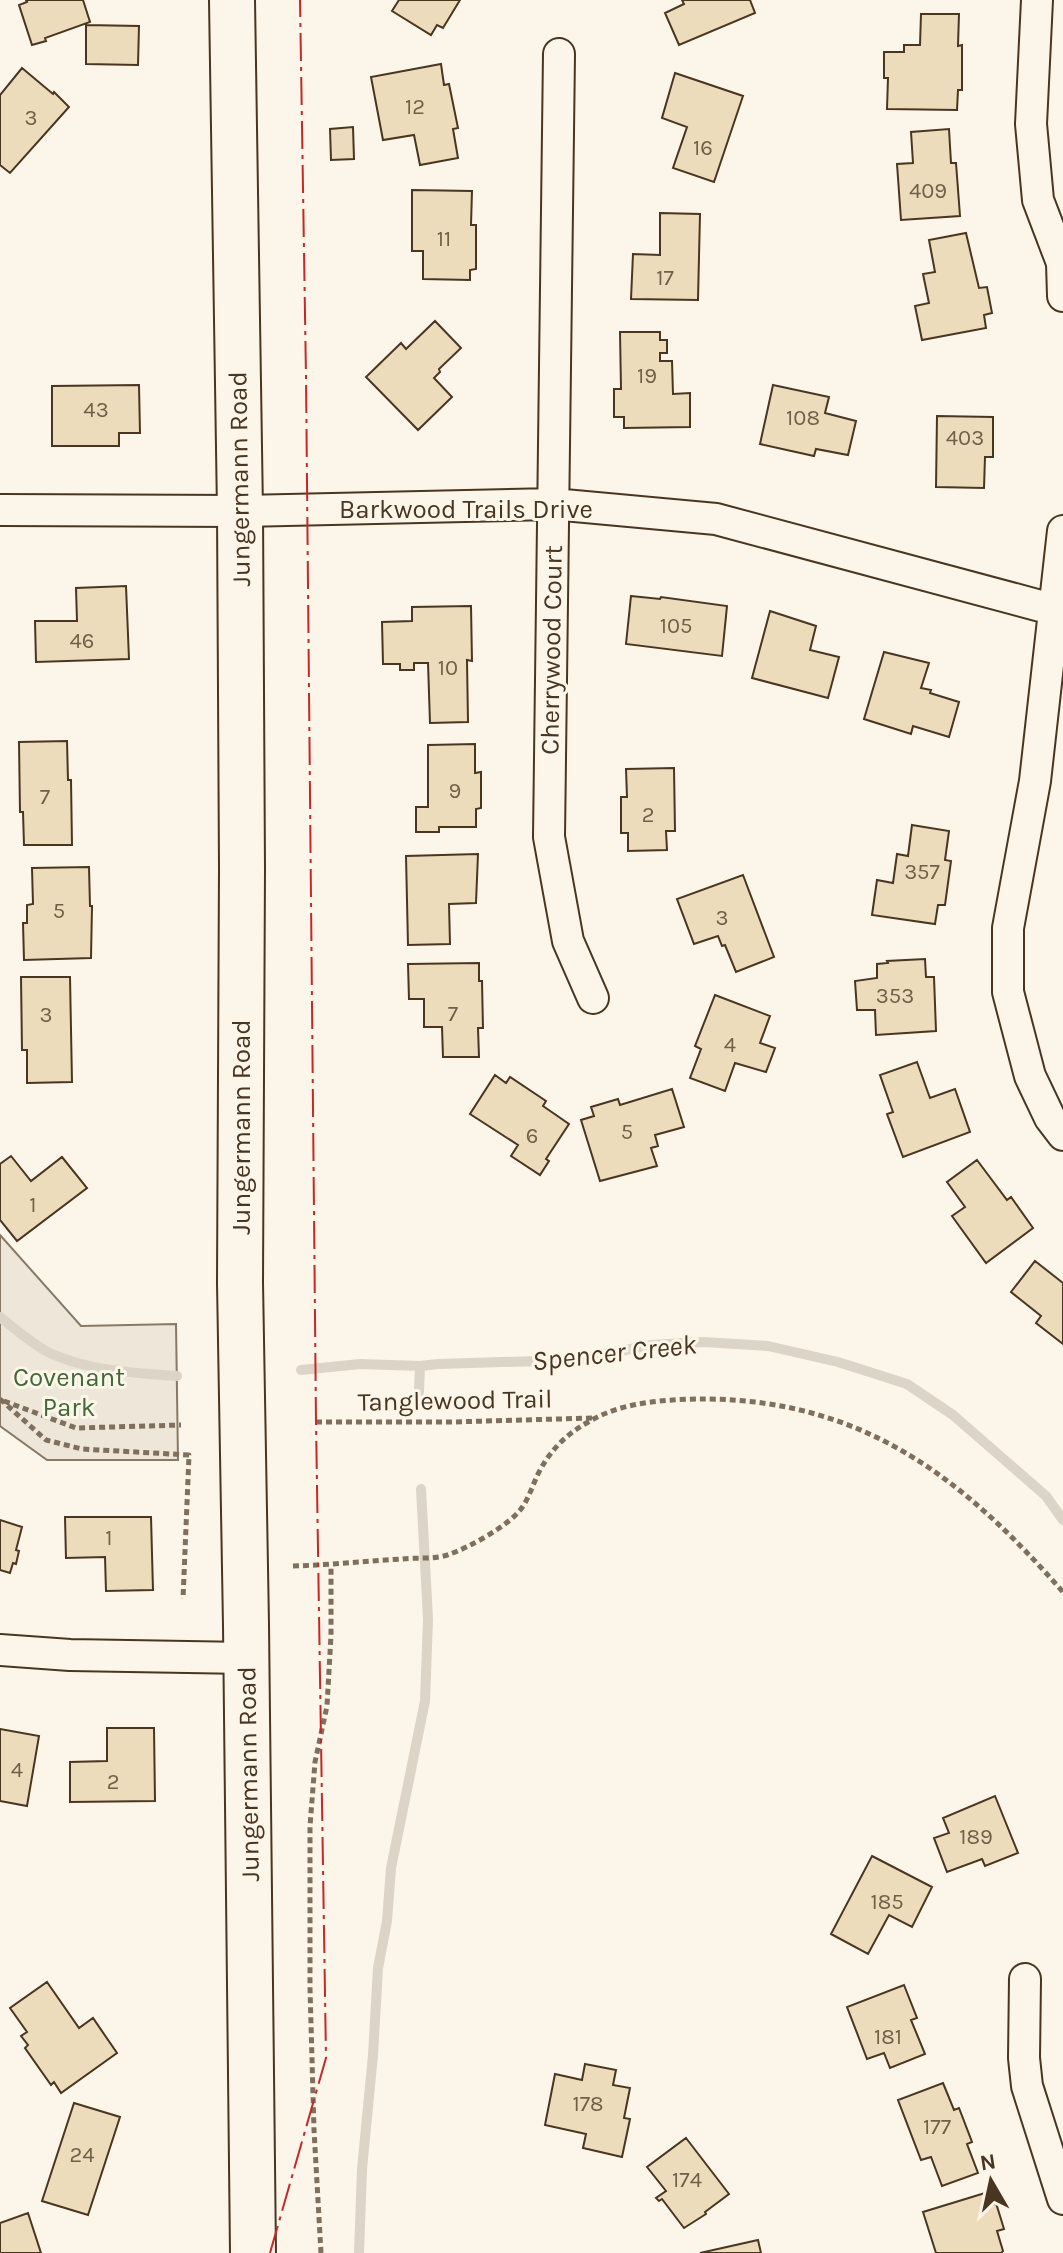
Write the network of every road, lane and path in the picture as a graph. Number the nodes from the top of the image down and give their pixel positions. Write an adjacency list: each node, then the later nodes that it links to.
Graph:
1 (232, 0): 7 (main road, Jungermann Road)
2 (1037, 0): 4 (street)
3 (559, 54): 5 (street, Cherrywood Court)
4 (1063, 296)
5 (553, 504): 7 (street, Barkwood Trails Drive); 9 (street, Barkwood Trails Drive); 10 (street, Cherrywood Court)
6 (0, 510): 7 (street, Barkwood Trails Drive)
7 (240, 511): 21 (main road, Jungermann Road)
8 (1063, 531): 9 (street)
9 (1058, 610): 11 (street)
10 (593, 998)
11 (1063, 1135)
12 (0, 1398): 15 (path); 19 (path)
13 (594, 1418): 14 (path, Tanglewood Trail); 16 (path, Tanglewood Trail); 18 (path, Tanglewood Trail)
14 (316, 1422)
15 (181, 1425)
16 (331, 1565): 17 (path, Tanglewood Trail); 25 (path)
17 (293, 1566)
18 (1063, 1592)
19 (183, 1599)
20 (0, 1650): 21 (street)
21 (246, 1658): 24 (main road, Jungermann Road)
22 (1025, 1979): 23 (street)
23 (1063, 2199)
24 (253, 2253)
25 (321, 2253)

